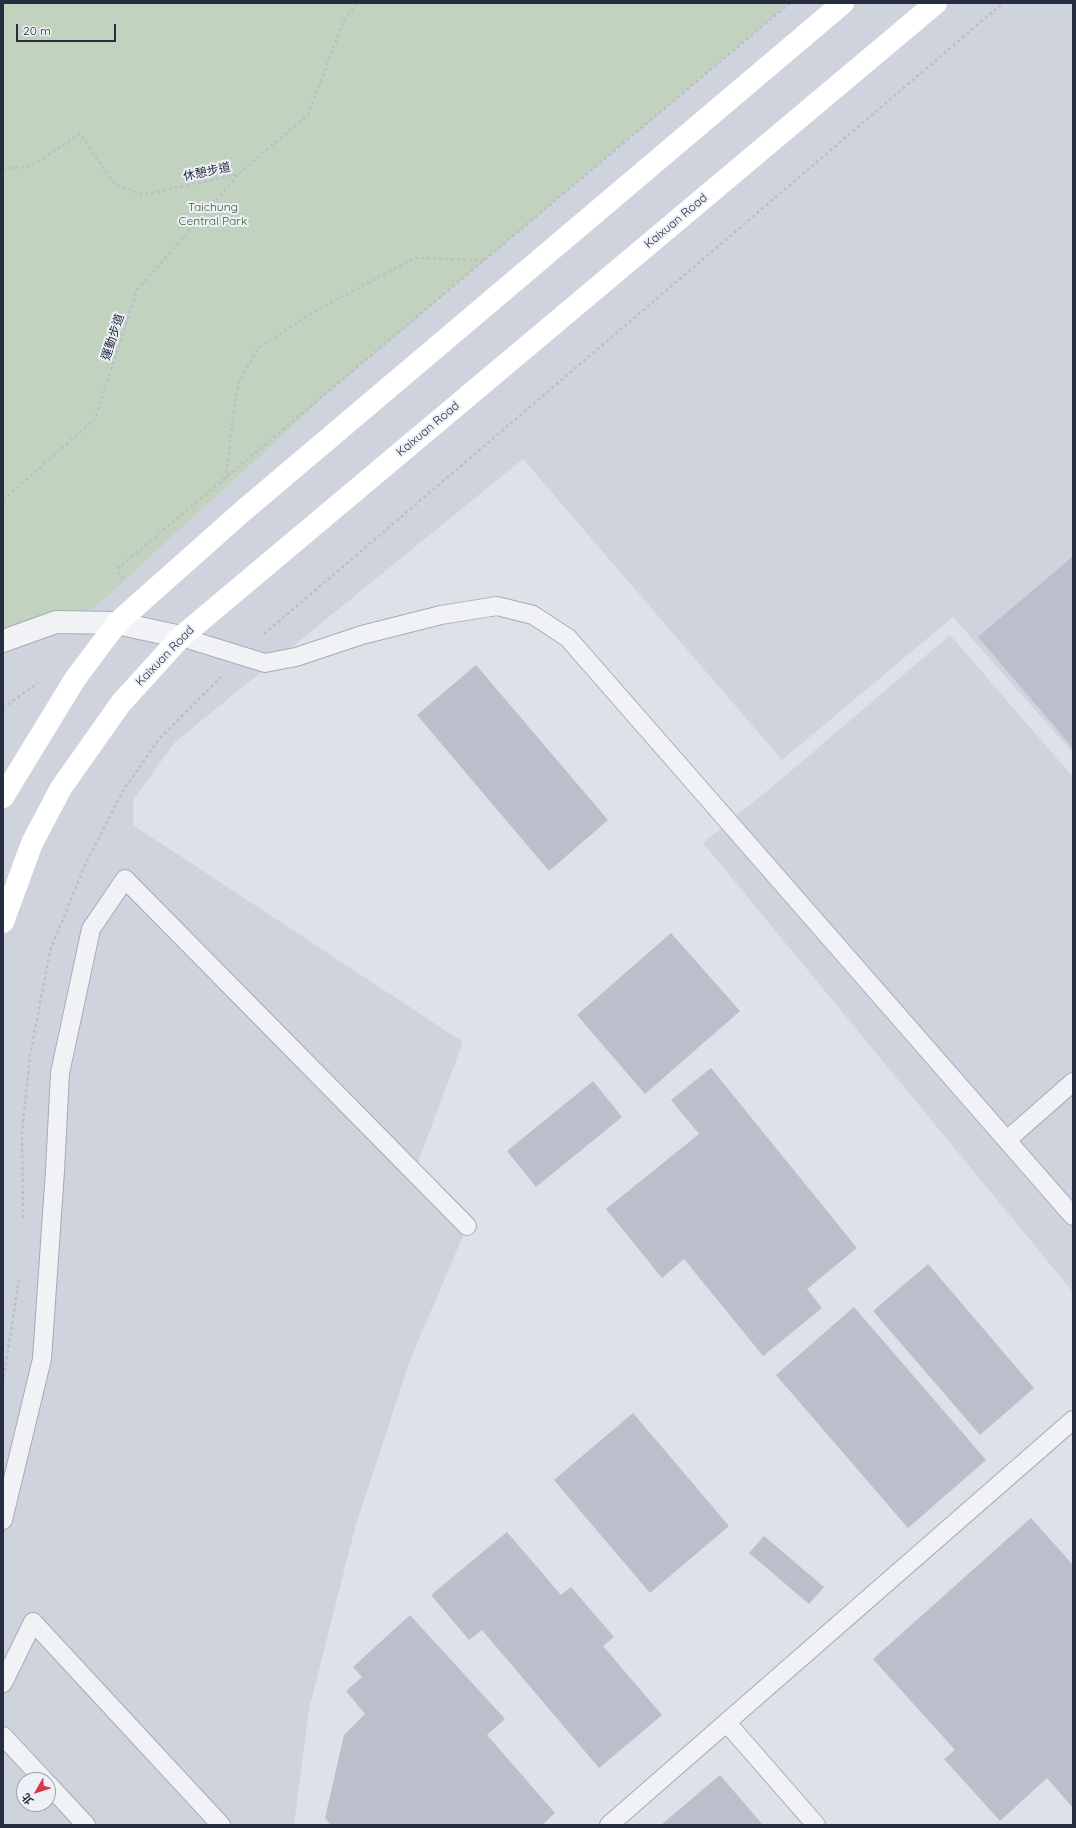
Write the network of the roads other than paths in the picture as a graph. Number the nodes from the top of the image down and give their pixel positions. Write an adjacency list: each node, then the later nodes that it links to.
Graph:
1 (843, 3): 3 (street)
2 (936, 3): 4 (street, Kaixuan Road)
3 (117, 623): 4 (street); 5 (street); 6 (street)
4 (181, 637): 7 (street, Kaixuan Road); 9 (lane)
5 (3, 641)
6 (3, 797)
7 (3, 922)
8 (1073, 1082): 9 (lane)
9 (1007, 1140): 10 (lane)
10 (1073, 1216)
11 (467, 1226): 13 (lane)
12 (1073, 1420): 15 (lane)
13 (3, 1520)
14 (3, 1684): 20 (lane)
15 (727, 1723): 21 (lane); 22 (lane)
16 (3, 1736): 17 (lane)
17 (37, 1772)
18 (56, 1793): 19 (lane)
19 (86, 1825)
20 (222, 1825)
21 (609, 1825)
22 (816, 1825)

